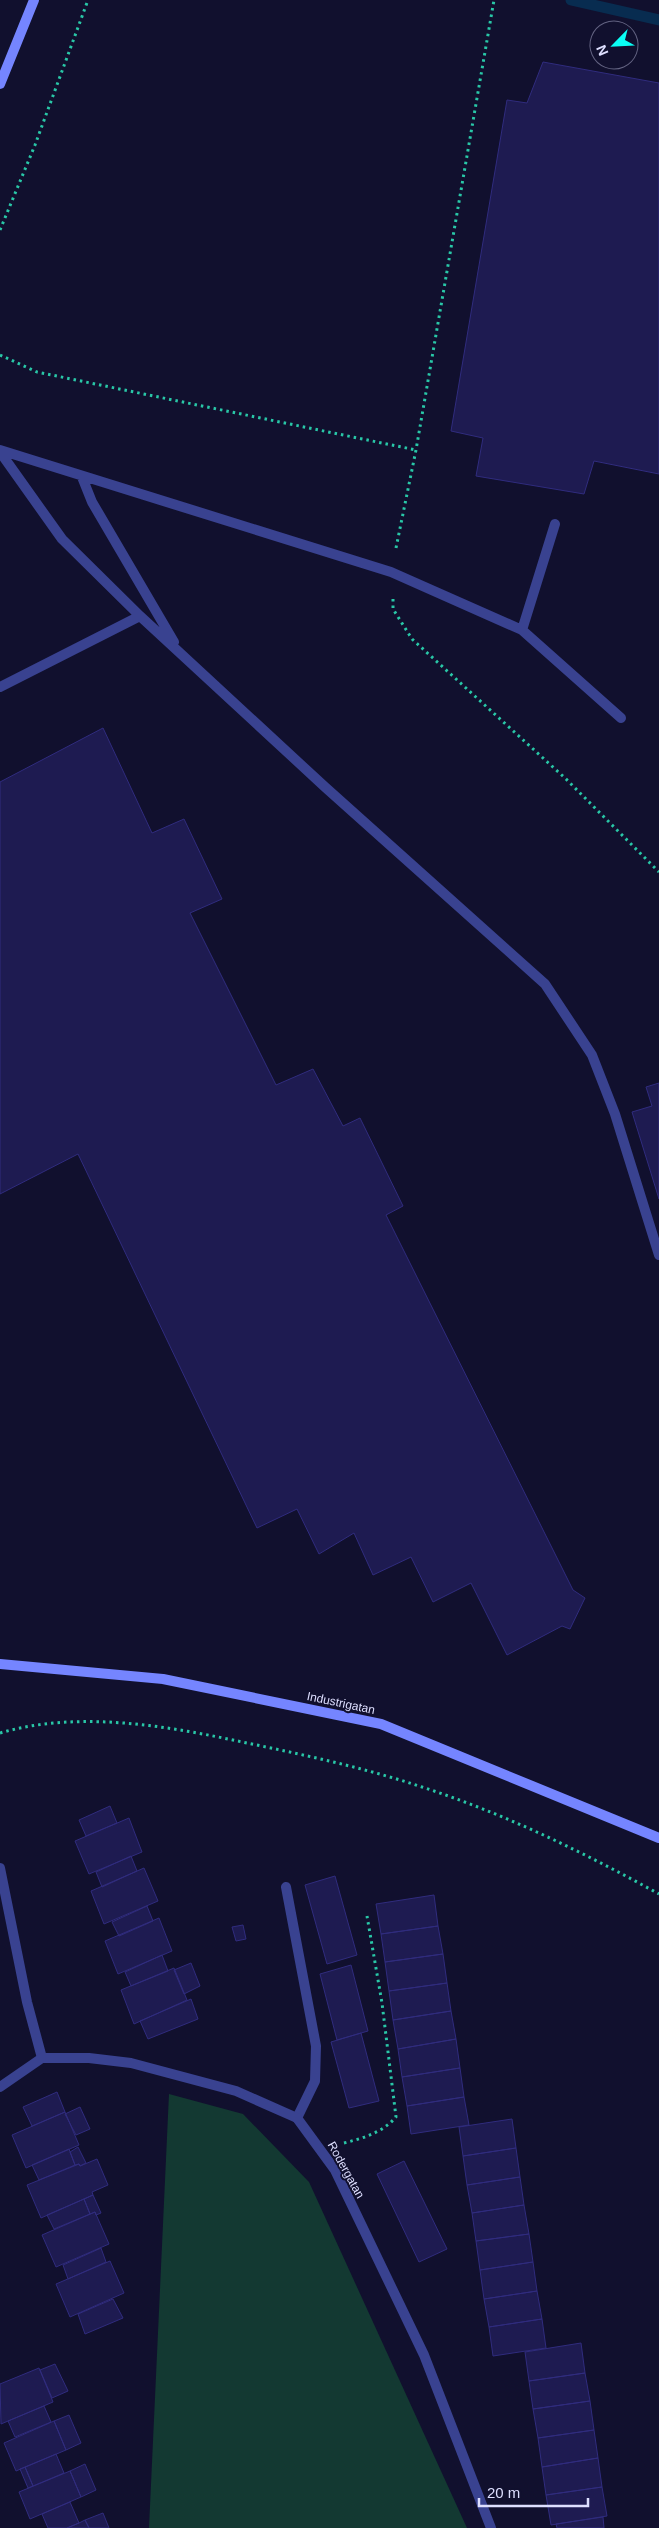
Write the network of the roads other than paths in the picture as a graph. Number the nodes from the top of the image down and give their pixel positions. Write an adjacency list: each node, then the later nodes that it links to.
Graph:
1 (34, 0): 2 (street)
2 (0, 84)
3 (0, 451): 4 (street); 6 (street)
4 (82, 477): 7 (street); 8 (street)
5 (556, 524): 7 (street)
6 (140, 616): 8 (street); 9 (street)
7 (522, 630): 10 (street)
8 (178, 650): 11 (street)
9 (0, 687)
10 (621, 718)
11 (659, 1254)
12 (0, 1664): 13 (street, Industrigatan)
13 (659, 1838)
14 (0, 1868): 16 (street)
15 (286, 1887): 18 (street)
16 (42, 2058): 17 (street); 18 (street, Rodergatan)
17 (0, 2087)
18 (297, 2118): 19 (street, Rodergatan)
19 (491, 2528)

